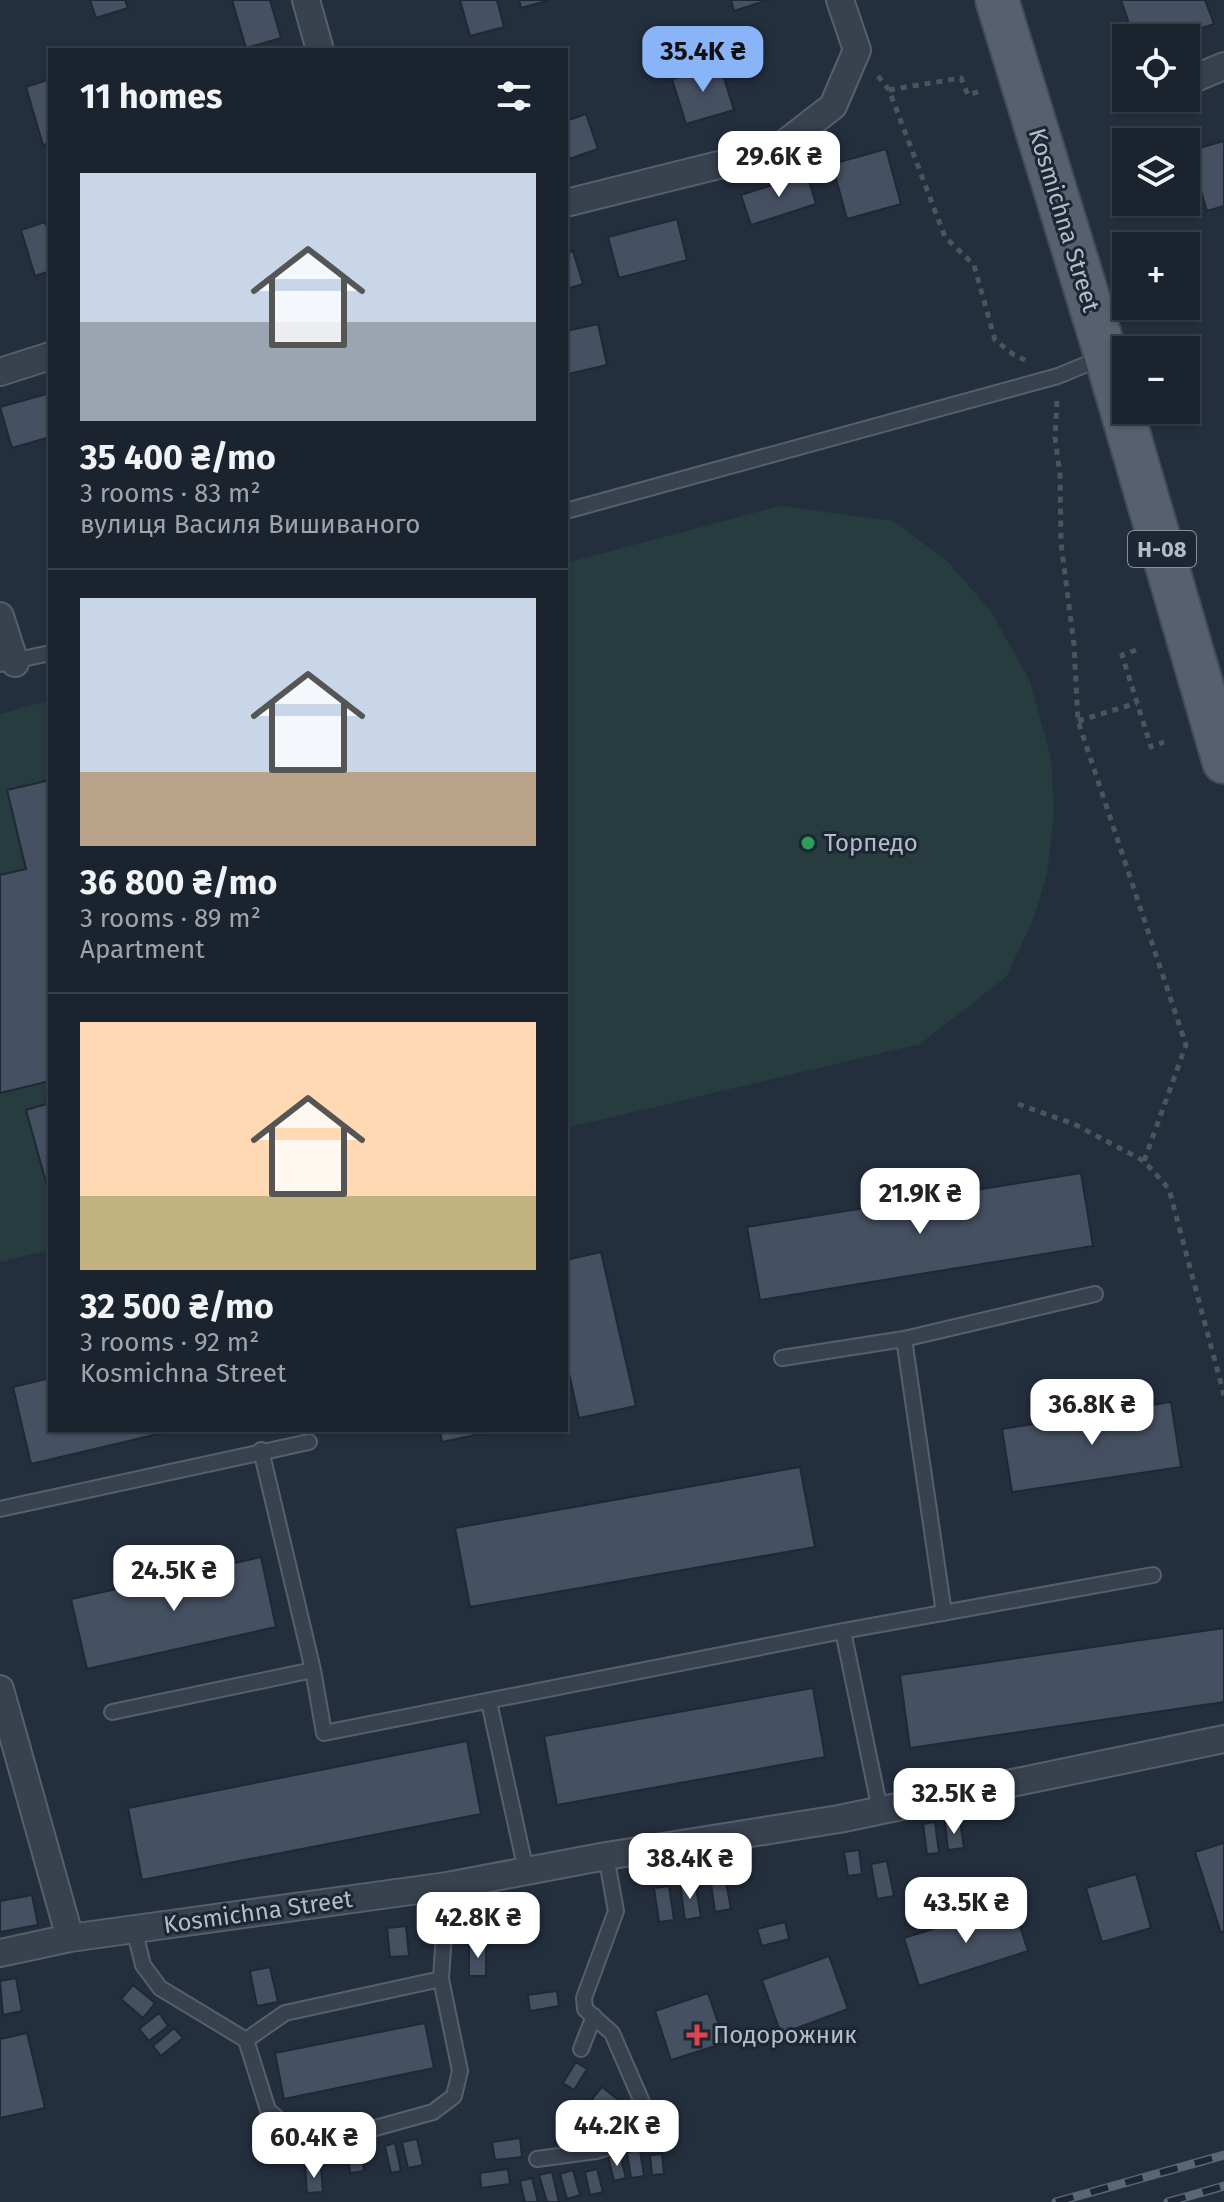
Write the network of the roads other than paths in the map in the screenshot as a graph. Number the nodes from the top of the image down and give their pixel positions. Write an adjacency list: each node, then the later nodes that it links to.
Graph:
1 (306, 0): 4 (street)
2 (840, 0): 7 (street)
3 (997, 0): 8 (main road, Kosmichna Street / Н-08)
4 (319, 48)
5 (1224, 66): 6 (street)
6 (1200, 76)
7 (568, 203)
8 (1106, 356): 11 (lane); 15 (main road, Kosmichna Street / Н-08)
9 (48, 357): 10 (street)
10 (0, 372)
11 (568, 510)
12 (0, 616): 14 (street)
13 (48, 653): 14 (lane)
14 (7, 663)
15 (1224, 762)
16 (1095, 1294): 17 (lane)
17 (904, 1339): 18 (lane); 23 (lane)
18 (782, 1358)
19 (309, 1442): 20 (lane)
20 (261, 1450): 21 (lane); 25 (lane)
21 (0, 1509)
22 (1153, 1575): 23 (lane)
23 (944, 1613): 24 (lane)
24 (843, 1631): 27 (lane); 30 (lane)
25 (313, 1670): 27 (lane); 28 (lane)
26 (0, 1689): 35 (street)
27 (489, 1702): 32 (lane)
28 (112, 1712)
29 (1224, 1739): 30 (street, Kosmichna Street)
30 (880, 1810): 31 (street, Kosmichna Street)
31 (606, 1856): 32 (street, Kosmichna Street); 38 (lane)
32 (526, 1871): 33 (street, Kosmichna Street)
33 (447, 1886): 34 (street, Kosmichna Street); 37 (lane)
34 (134, 1929): 35 (street, Kosmichna Street); 39 (lane)
35 (70, 1938): 36 (street, Kosmichna Street)
36 (0, 1953)
37 (441, 1979): 39 (lane); 39 (lane)
38 (594, 2016): 40 (lane); 41 (lane)
39 (246, 2040)
40 (581, 2049)
41 (537, 2159)

